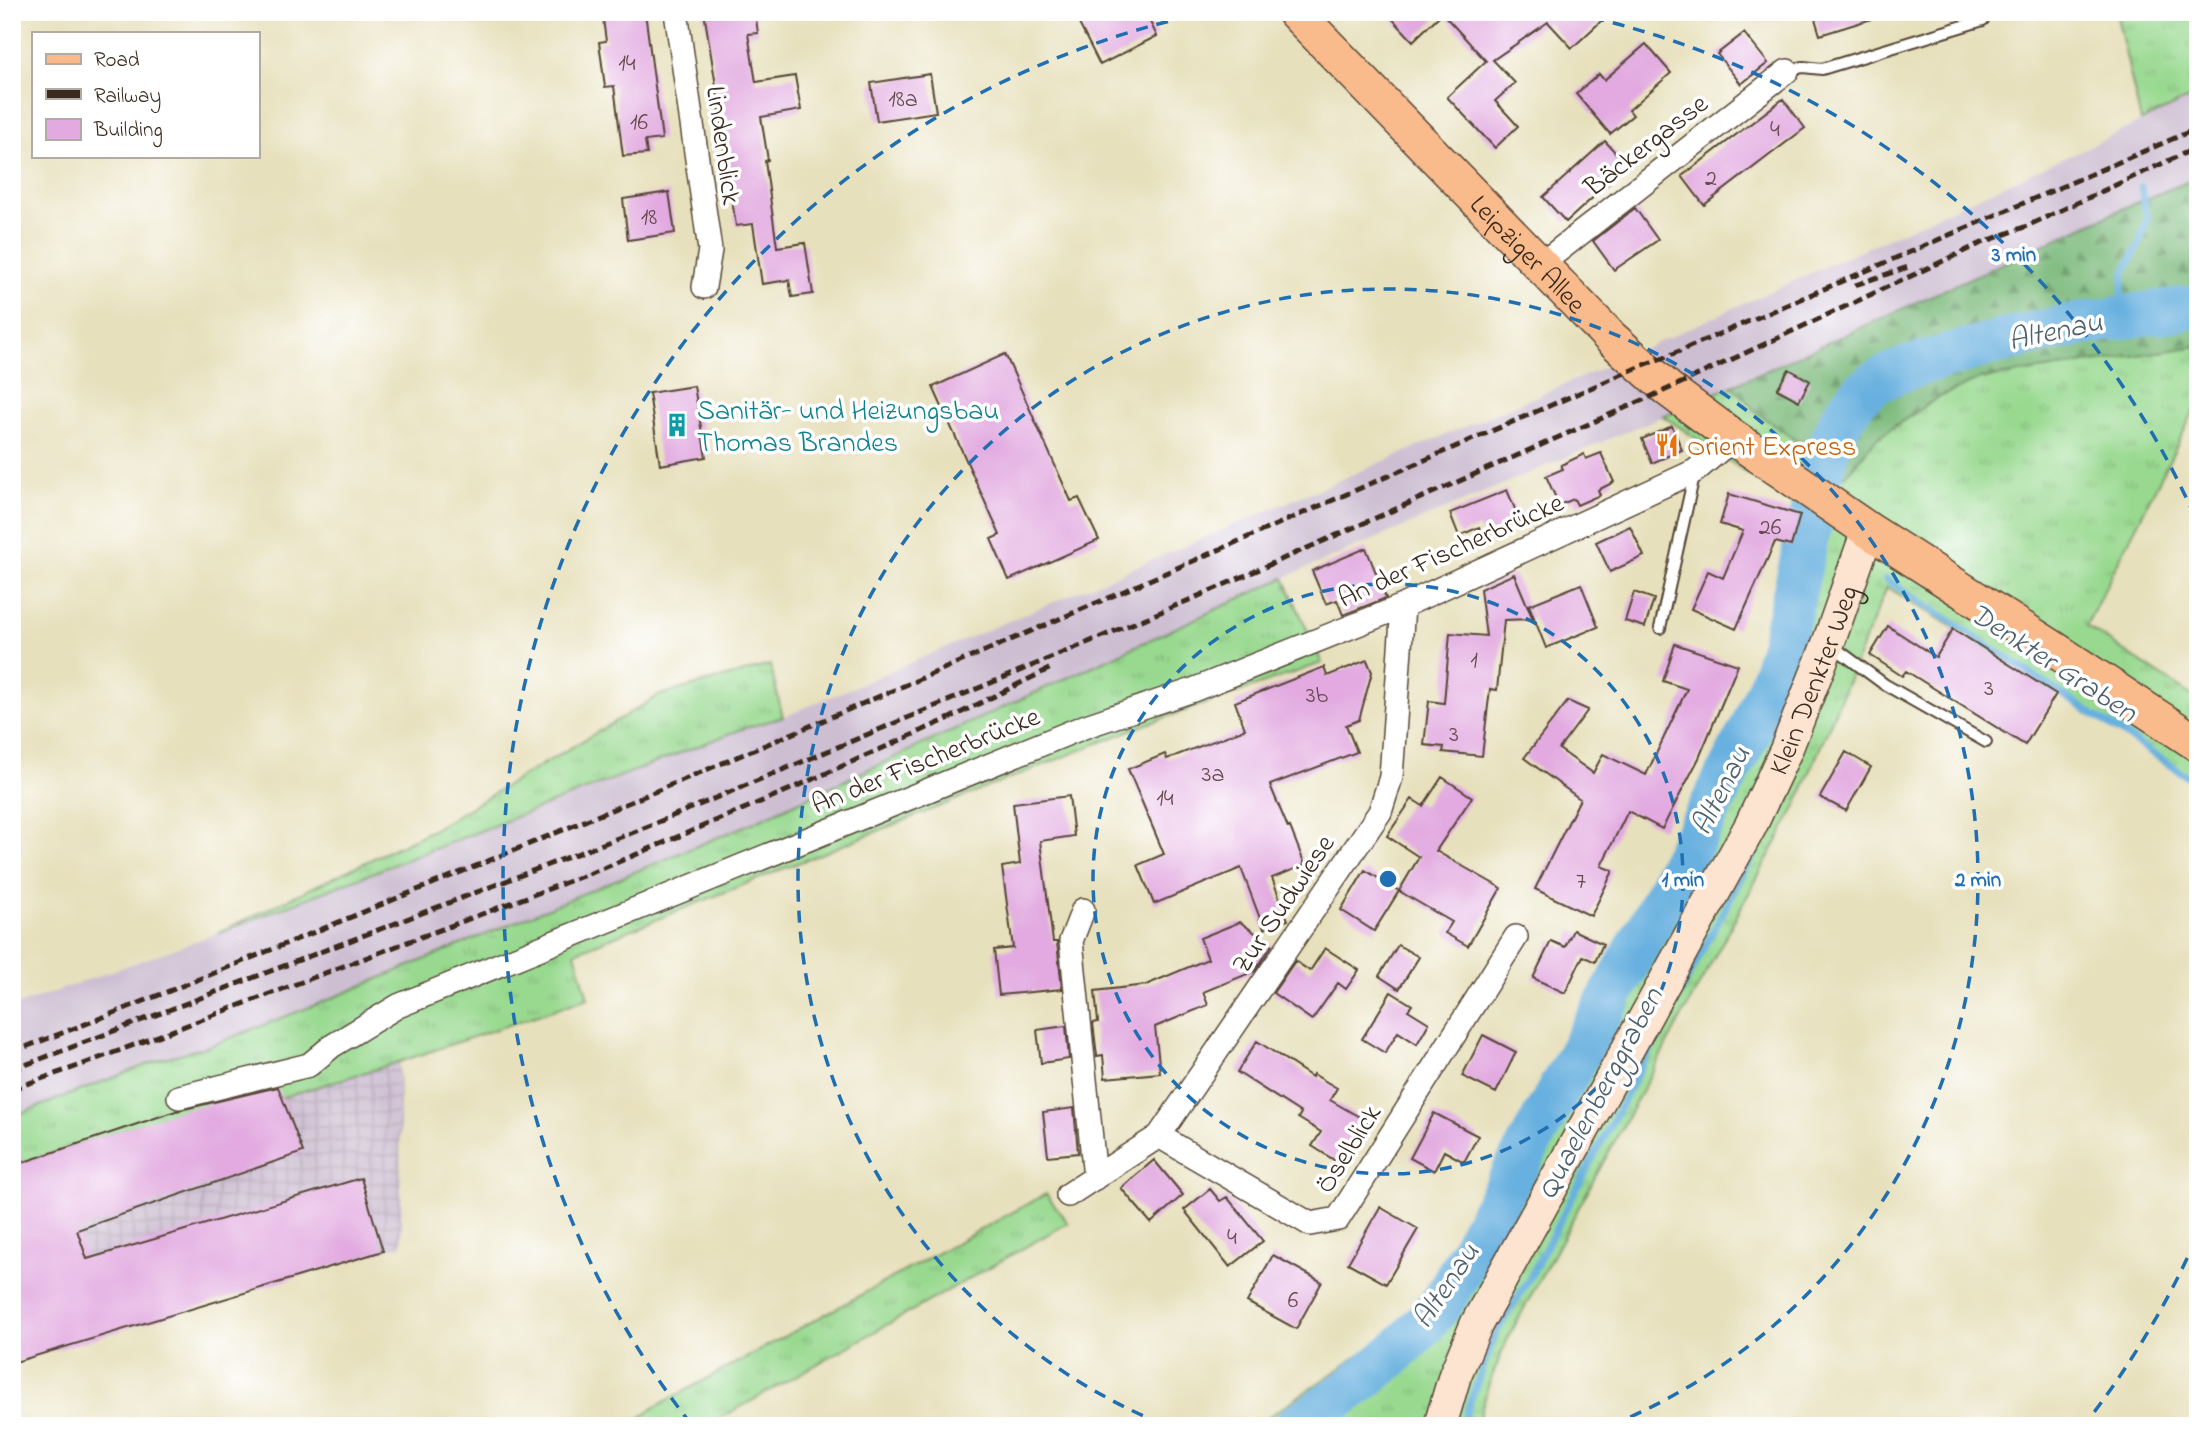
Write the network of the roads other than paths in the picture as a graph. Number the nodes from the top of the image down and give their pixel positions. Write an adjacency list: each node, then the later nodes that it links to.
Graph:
1 (676, 12): 6 (street, Lindenblick)
2 (1295, 12): 5 (main road, Leipziger Allee)
3 (1983, 20): 4 (lane)
4 (1787, 71): 5 (street, Bäckergasse)
5 (1540, 265): 7 (main road, Leipziger Allee)
6 (704, 287)
7 (1734, 438): 8 (street, An der Fischerbrücke); 9 (main road, Leipziger Allee)
8 (1695, 471): 10 (street, An der Fischerbrücke); 11 (lane)
9 (1868, 530): 12 (street, Klein Denkter Weg); 14 (main road, Leipziger Allee)
10 (1403, 606): 17 (street, An der Fischerbrücke); 18 (street, Zur Sudwiese)
11 (1660, 628)
12 (1828, 644): 13 (lane); 21 (street, Klein Denkter Weg)
13 (1986, 742)
14 (2198, 744)
15 (1083, 910): 19 (street)
16 (1516, 937): 18 (street, Öselblick)
17 (178, 1097)
18 (1159, 1136): 19 (street, Zur Sudwiese)
19 (1095, 1178): 20 (street, Zur Sudwiese)
20 (1068, 1195)
21 (1440, 1426)

